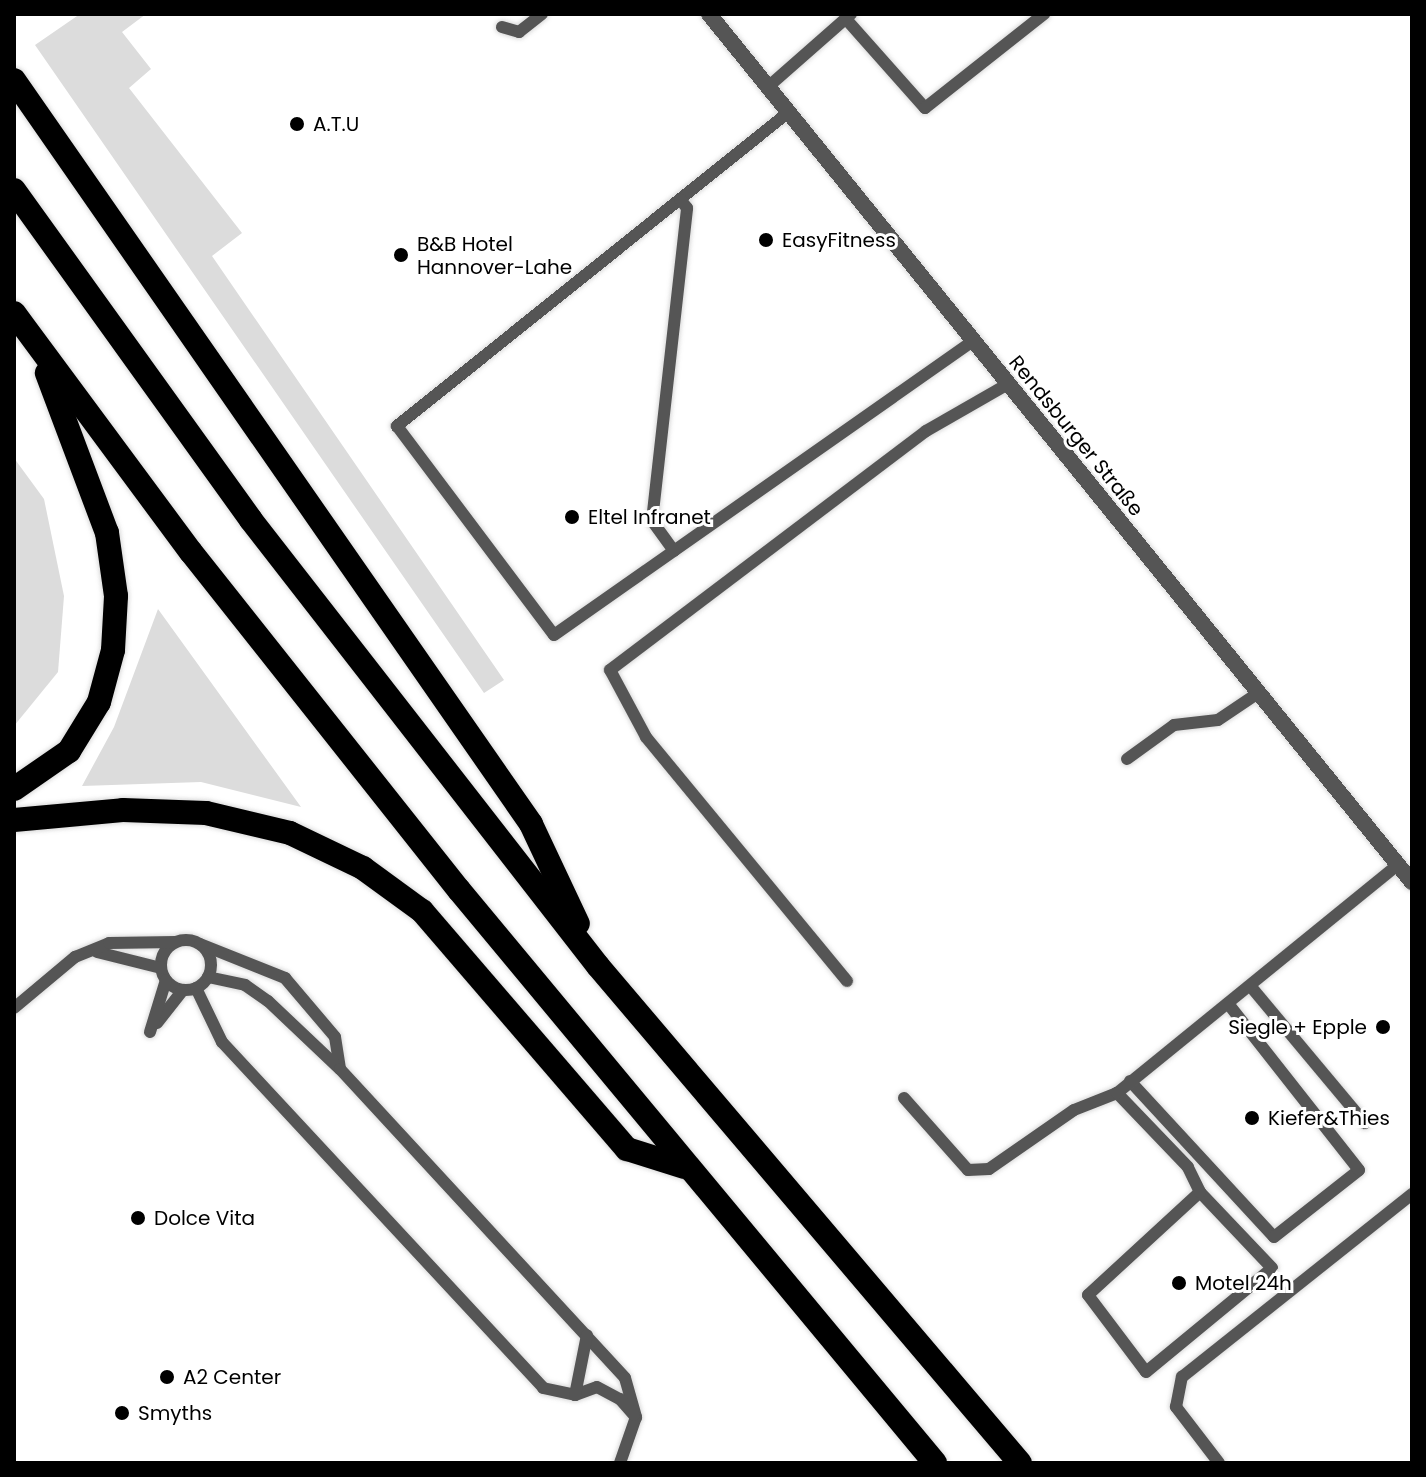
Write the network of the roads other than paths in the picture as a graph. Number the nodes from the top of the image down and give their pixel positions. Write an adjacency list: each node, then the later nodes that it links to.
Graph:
1 (542, 14): 5 (lane)
2 (709, 14): 7 (street, Rendsburger Straße)
3 (1044, 14): 4 (lane)
4 (849, 16): 7 (lane)
5 (502, 27)
6 (14, 80): 25 (highway)
7 (769, 86): 8 (street, Rendsburger Straße)
8 (790, 111): 10 (lane); 13 (street, Rendsburger Straße)
9 (14, 190): 25 (highway)
10 (680, 199): 15 (lane); 15 (lane)
11 (14, 313): 12 (highway)
12 (34, 341): 18 (highway); 38 (highway)
13 (973, 341): 14 (street, Rendsburger Straße); 15 (lane)
14 (1008, 384): 16 (street, Rendsburger Straße); 28 (lane)
15 (674, 551)
16 (1258, 693): 17 (lane); 20 (street, Rendsburger Straße)
17 (1127, 759)
18 (14, 789)
19 (14, 820): 38 (highway)
20 (1398, 865): 21 (street, Rendsburger Straße); 29 (lane)
21 (1412, 882)
22 (176, 942): 23 (lane); 24 (lane); 26 (lane)
23 (200, 944): 27 (lane); 33 (lane)
24 (97, 952): 26 (lane); 32 (lane)
25 (598, 966): 46 (highway)
26 (164, 974): 30 (lane); 30 (lane)
27 (208, 977): 30 (lane); 33 (lane)
28 (847, 981)
29 (1252, 988): 31 (lane); 37 (lane)
30 (189, 989): 42 (lane)
31 (1230, 1006): 34 (lane); 34 (lane)
32 (14, 1008)
33 (340, 1069): 41 (lane)
34 (1130, 1081): 35 (lane)
35 (1117, 1093): 36 (lane); 39 (lane)
36 (904, 1098)
37 (1365, 1123)
38 (684, 1167): 45 (highway)
39 (1200, 1192): 39 (lane)
40 (1412, 1194): 47 (lane)
41 (587, 1335): 42 (lane); 43 (lane)
42 (575, 1395): 43 (lane)
43 (636, 1417): 44 (lane)
44 (620, 1463)
45 (935, 1463)
46 (1020, 1463)
47 (1219, 1463)

